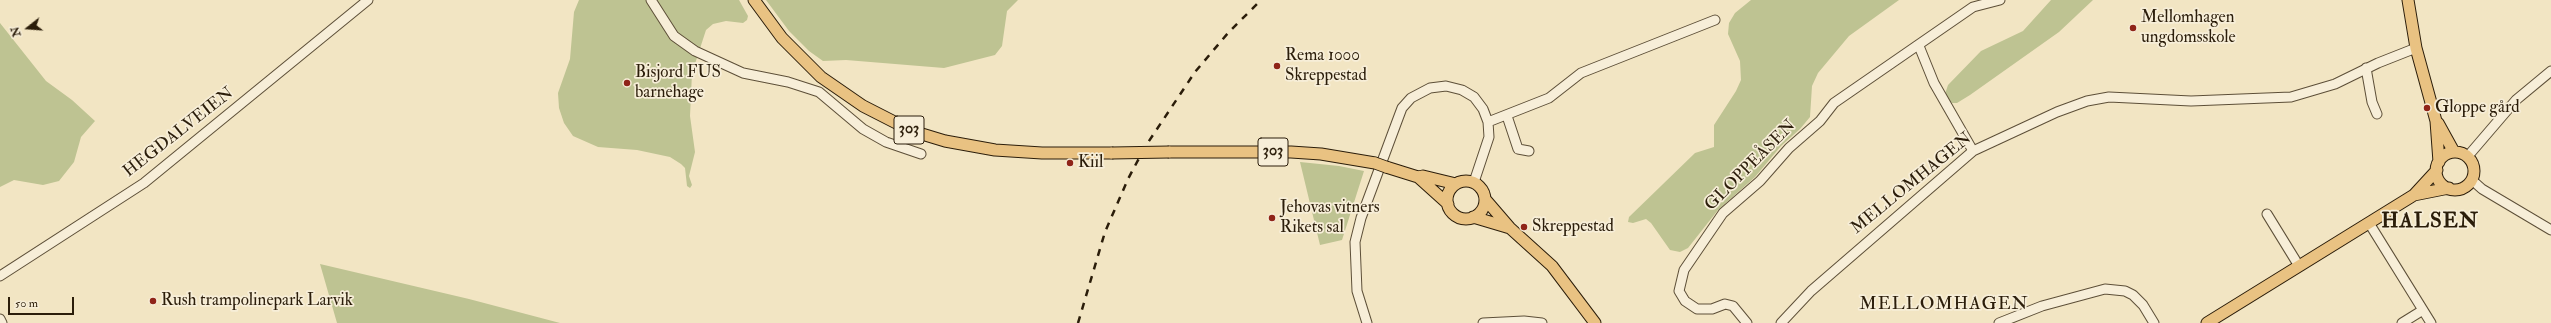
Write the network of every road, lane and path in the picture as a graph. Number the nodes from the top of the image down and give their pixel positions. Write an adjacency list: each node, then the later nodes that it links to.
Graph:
1 (368, 0): 35 (street, HEGDALVEIEN)
2 (651, 0): 18 (street)
3 (754, 0): 21 (main road, 303, bridge)
4 (2000, 0): 7 (street, GLOPPEÅSEN)
5 (2408, 0): 8 (main road)
6 (1715, 20): 12 (street)
7 (1919, 46): 16 (street); 44 (street, GLOPPEÅSEN)
8 (2416, 48): 9 (street, MELLOMHAGEN); 13 (main road)
9 (2366, 68): 11 (street); 16 (street, MELLOMHAGEN)
10 (2551, 71): 19 (street)
11 (2377, 114)
12 (1507, 116): 14 (street); 15 (street)
13 (2436, 121): 17 (main road); 20 (main road)
14 (1488, 122): 23 (street); 40 (street)
15 (1529, 151)
16 (1973, 151): 45 (street, MELLOMHAGEN)
17 (2454, 152): 19 (main road); 20 (main road)
18 (922, 154)
19 (2468, 156): 22 (main road)
20 (2438, 166): 25 (main road); 26 (main road)
21 (1418, 177): 24 (main road, 303); 28 (main road, 303)
22 (2472, 180): 25 (main road); 33 (street)
23 (1474, 182): 24 (main road, 303); 27 (main road, 303)
24 (1456, 184): 28 (main road)
25 (2449, 188): 26 (main road)
26 (2414, 195): 31 (main road)
27 (1485, 199): 30 (main road); 32 (main road, 303)
28 (1448, 204): 30 (main road, 303)
29 (2268, 214): 34 (street)
30 (1473, 217): 32 (main road, 303)
31 (2369, 223): 34 (main road); 36 (street)
32 (1510, 228): 43 (main road, 303)
33 (2551, 230)
34 (2299, 266): 48 (main road)
35 (0, 276)
36 (2423, 310): 49 (street); 50 (street)
37 (0, 319): 39 (street)
38 (1506, 322): 41 (street); 42 (street)
39 (2, 323)
40 (1367, 323)
41 (1483, 323)
42 (1542, 323)
43 (1595, 323)
44 (1748, 323)
45 (1782, 323)
46 (1999, 323): 47 (street)
47 (2154, 323)
48 (2207, 323)
49 (2402, 323)
50 (2431, 323)

